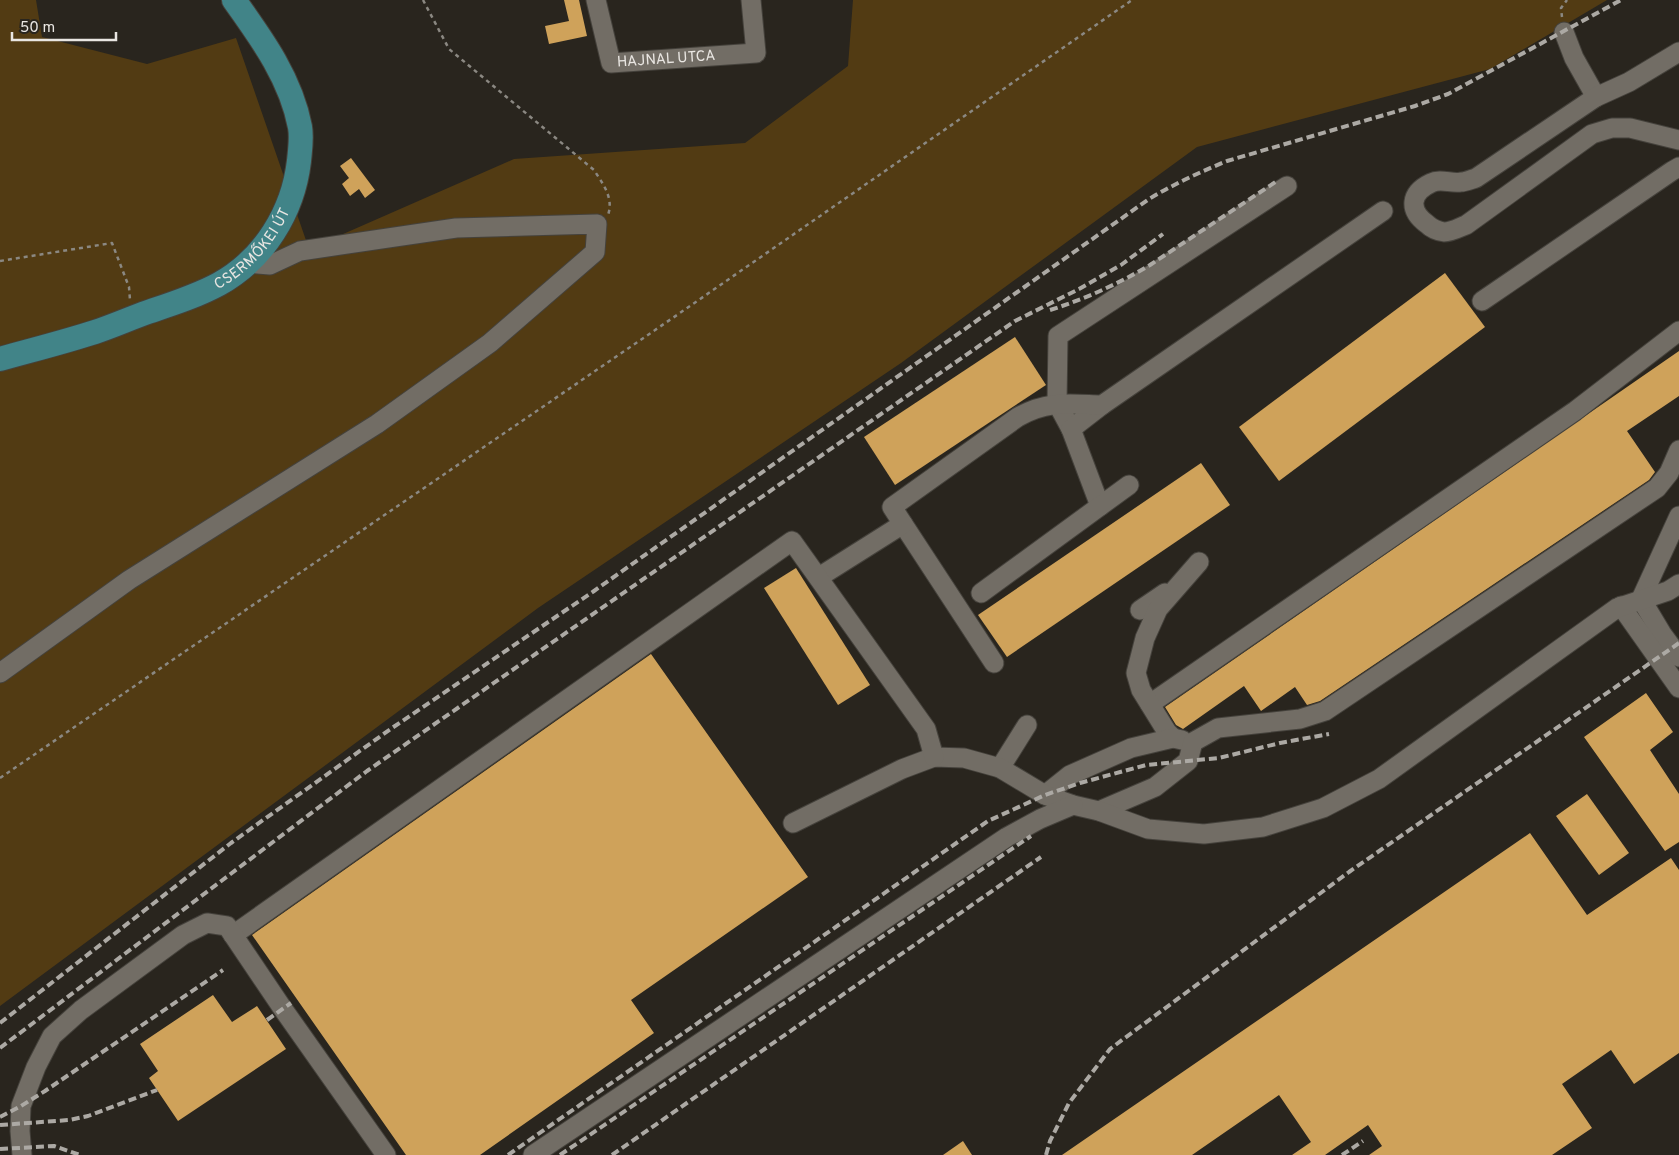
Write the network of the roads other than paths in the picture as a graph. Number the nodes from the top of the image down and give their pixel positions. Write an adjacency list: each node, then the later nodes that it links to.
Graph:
1 (234, 0): 11 (main road, CSERMŐKEI ÚT)
2 (596, 0): 3 (street, HAJNAL UTCA)
3 (751, 0)
4 (1564, 32): 6 (street)
5 (1679, 52): 6 (street)
6 (1596, 98): 7 (street)
7 (1679, 140)
8 (1679, 167): 12 (street)
9 (1286, 186): 15 (street)
10 (1383, 211): 16 (street)
11 (248, 263): 14 (main road, CSERMŐKEI ÚT); 33 (street)
12 (1482, 301)
13 (1679, 331): 35 (street)
14 (0, 359)
15 (1057, 403): 16 (street); 17 (street); 22 (street)
16 (1102, 405): 17 (street)
17 (1071, 429): 20 (street)
18 (1679, 450): 38 (street)
19 (1128, 486): 20 (street)
20 (1100, 506): 27 (street)
21 (1679, 516): 28 (street)
22 (903, 524): 24 (street); 32 (street)
23 (1199, 562): 25 (street)
24 (818, 577): 39 (street); 45 (street)
25 (1182, 581): 30 (street); 35 (street)
26 (1679, 584): 28 (street)
27 (980, 592)
28 (1641, 599): 29 (street); 31 (street)
29 (1621, 606): 34 (street); 43 (street)
30 (1140, 610)
31 (1679, 657)
32 (994, 663)
33 (0, 673)
34 (1679, 688)
35 (1150, 704): 37 (street)
36 (1027, 725): 40 (street)
37 (1173, 738): 38 (street); 41 (street)
38 (1192, 742): 43 (street)
39 (934, 757): 40 (street); 44 (street)
40 (1000, 768): 41 (street)
41 (1044, 795): 42 (street)
42 (1073, 805): 43 (street); 48 (street)
43 (1099, 811)
44 (793, 823)
45 (233, 934): 46 (street); 47 (street)
46 (22, 1155)
47 (386, 1155)
48 (533, 1155)

